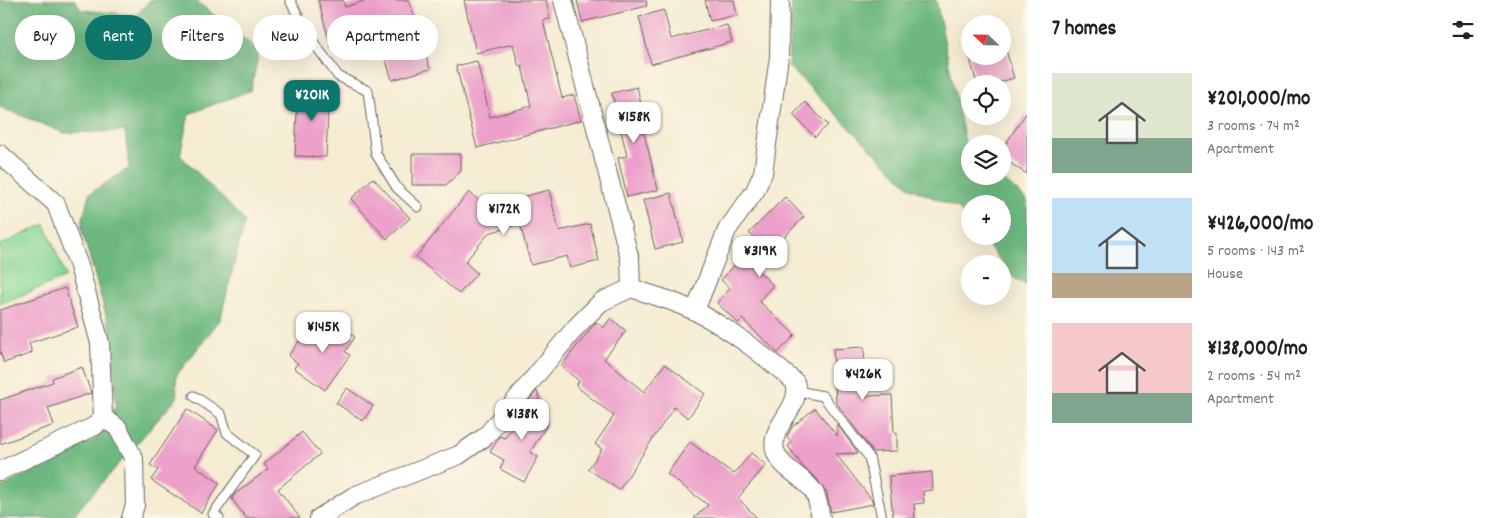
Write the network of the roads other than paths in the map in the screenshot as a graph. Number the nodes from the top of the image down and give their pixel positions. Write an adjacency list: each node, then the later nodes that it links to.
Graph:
1 (290, 0): 5 (lane)
2 (564, 0): 6 (street)
3 (780, 0): 7 (street)
4 (0, 154): 10 (street)
5 (418, 207)
6 (631, 288): 7 (street); 14 (street)
7 (695, 311): 8 (street)
8 (798, 391): 15 (street); 16 (lane)
9 (194, 396): 13 (lane)
10 (103, 417): 11 (street); 12 (street)
11 (0, 471)
12 (131, 518)
13 (219, 518)
14 (319, 518)
15 (820, 518)
16 (882, 518)

